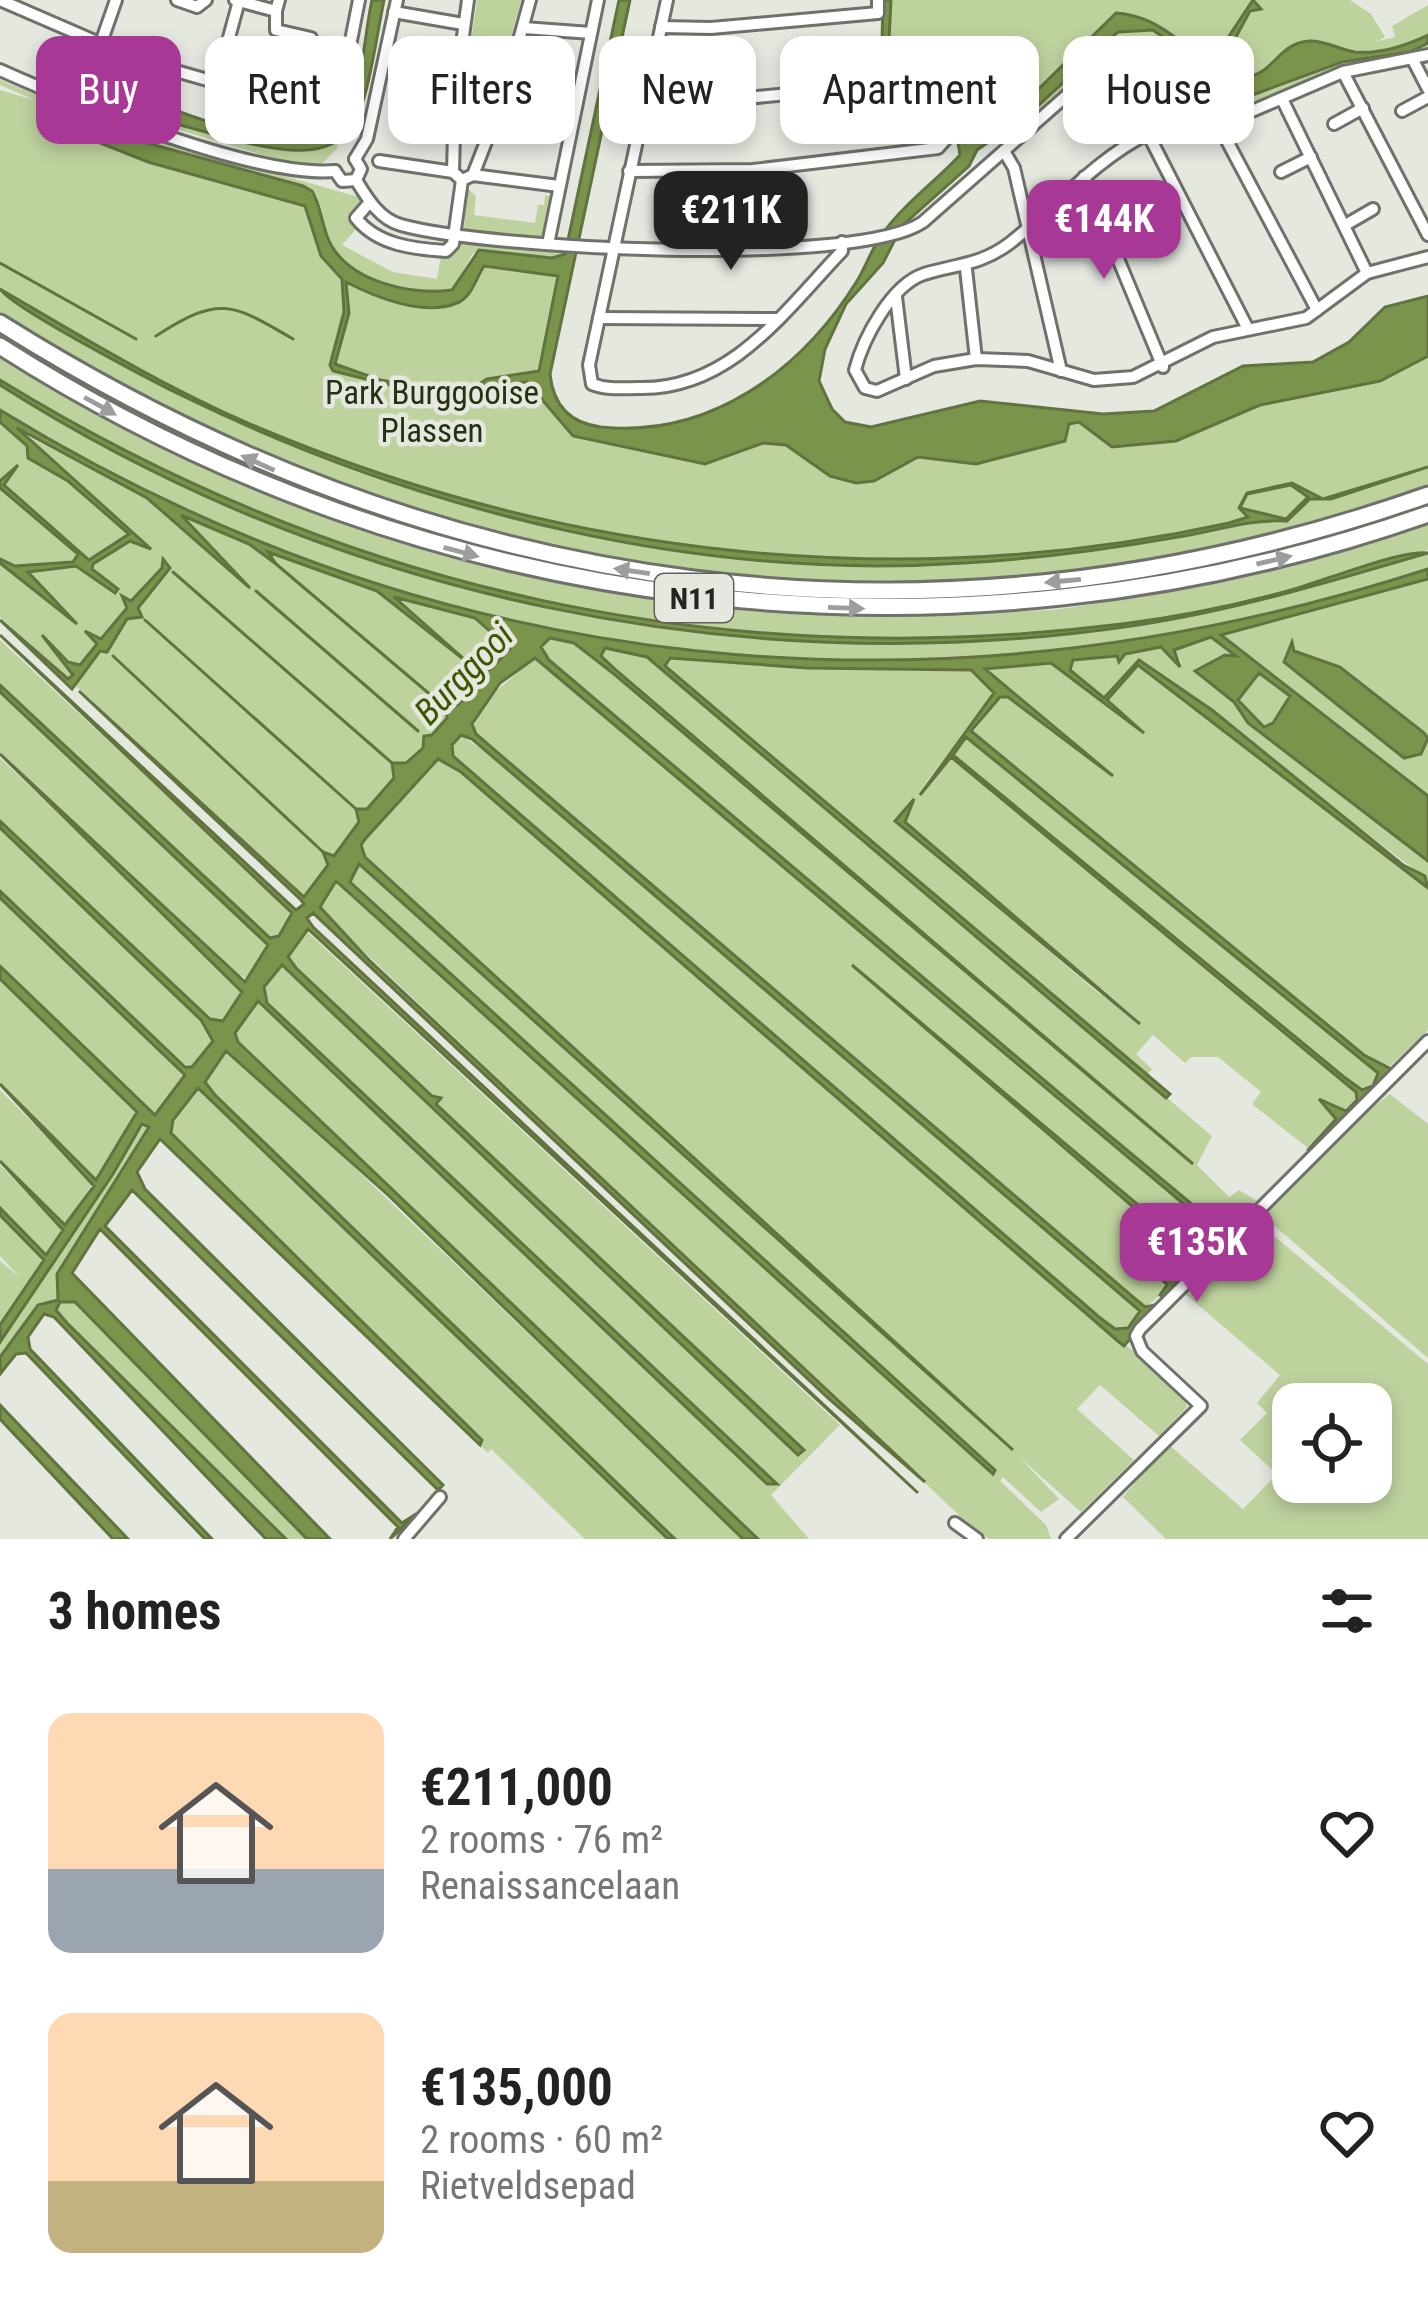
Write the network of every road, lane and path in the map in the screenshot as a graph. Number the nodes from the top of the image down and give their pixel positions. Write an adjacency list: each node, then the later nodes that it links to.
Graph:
1 (116, 0): 20 (street)
2 (177, 0): 3 (street)
3 (206, 0)
4 (237, 0): 13 (street); 21 (street)
5 (359, 0): 23 (street)
6 (468, 0): 15 (street)
7 (530, 0): 17 (street)
8 (598, 0): 18 (street)
9 (667, 0): 16 (street)
10 (878, 0): 16 (street)
11 (0, 1): 12 (street)
12 (23, 5): 19 (street)
13 (278, 6): 22 (street)
14 (396, 6): 15 (street); 48 (street)
15 (463, 24): 53 (street)
16 (662, 27): 25 (street)
17 (524, 28): 18 (street); 24 (street)
18 (591, 33): 35 (street)
19 (80, 36)
20 (103, 36)
21 (228, 36)
22 (303, 36)
23 (352, 36)
24 (522, 36)
25 (660, 36)
26 (1428, 55): 27 (street)
27 (1414, 62): 29 (street); 31 (street)
28 (0, 70): 30 (street)
29 (1343, 72): 34 (street); 36 (street)
30 (36, 85)
31 (1428, 93): 38 (street)
32 (756, 97): 51 (street)
33 (1063, 98): 46 (street)
34 (1282, 101): 37 (street); 47 (street)
35 (576, 106): 56 (street)
36 (1363, 108): 39 (street); 62 (street)
37 (1254, 110)
38 (1402, 111)
39 (1334, 124)
40 (181, 136): 50 (street)
41 (479, 144): 53 (street)
42 (635, 144): 51 (street)
43 (1122, 144): 54 (street)
44 (1153, 144): 74 (street)
45 (1229, 144): 70 (street)
46 (1004, 151): 60 (street); 64 (street)
47 (1311, 157): 52 (street); 59 (street)
48 (355, 158): 50 (street); 55 (street)
49 (379, 161): 53 (street)
50 (335, 170): 55 (street)
51 (629, 171): 65 (street)
52 (1281, 172)
53 (462, 176): 56 (street); 61 (street)
54 (1084, 177): 60 (street); 77 (street)
55 (356, 180): 57 (street)
56 (559, 186): 63 (street)
57 (370, 202): 61 (street); 61 (street)
58 (1373, 209): 59 (street)
59 (1346, 224): 68 (street)
60 (1028, 227): 67 (street); 78 (street)
61 (455, 233): 63 (street)
62 (1428, 236)
63 (553, 242): 65 (street)
64 (842, 242): 65 (street); 72 (street)
65 (615, 248): 71 (street)
66 (1428, 257): 68 (street)
67 (966, 268): 69 (street); 76 (street)
68 (1367, 273): 70 (street)
69 (896, 297): 79 (street); 79 (street)
70 (1317, 310): 74 (street)
71 (599, 318): 72 (street); 72 (street)
72 (777, 319)
73 (0, 323): 80 (highway, N11, one-way to 73)
74 (1248, 329): 77 (street)
75 (0, 346): 81 (highway, N11, one-way to 81)
76 (976, 359): 78 (street); 79 (street)
77 (1163, 367): 78 (street)
78 (1061, 370)
79 (905, 380)
80 (1428, 495)
81 (1428, 514)
82 (1428, 1041): 87 (street)
83 (440, 1497): 85 (street)
84 (955, 1523): 86 (street)
85 (404, 1539)
86 (977, 1539)
87 (1066, 1539)

